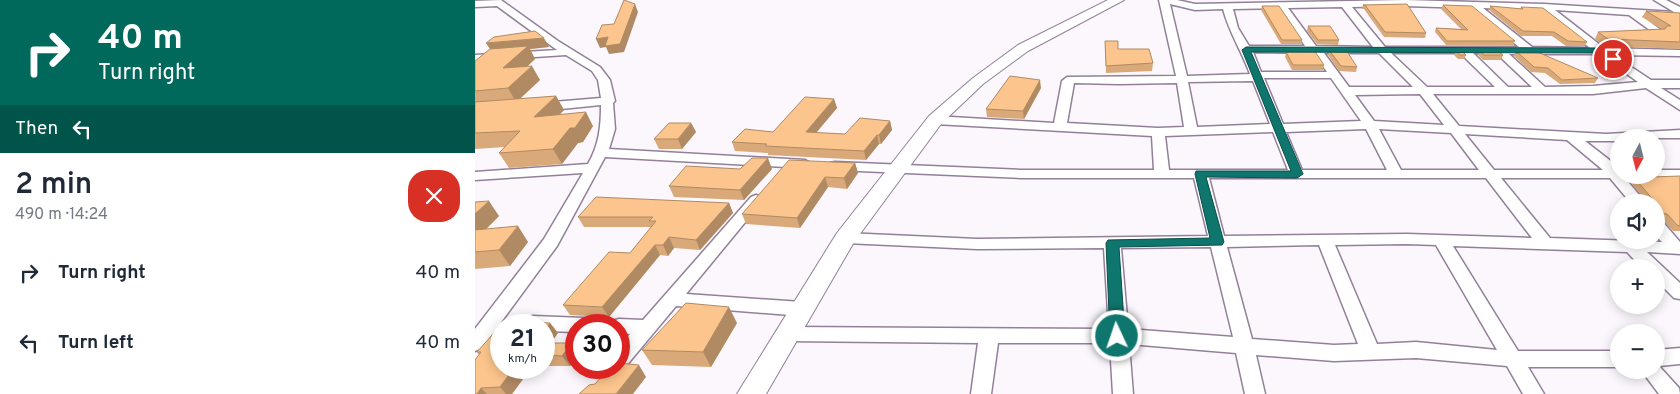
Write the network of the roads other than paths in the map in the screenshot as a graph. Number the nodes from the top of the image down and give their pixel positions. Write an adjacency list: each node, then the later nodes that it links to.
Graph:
1 (1165, 0): 10 (street); 34 (street)
2 (1515, 0): 13 (street)
3 (1659, 0): 15 (street)
4 (500, 1): 9 (street); 30 (street)
5 (1113, 1): 44 (main road)
6 (1342, 2): 7 (street); 11 (street); 24 (street)
7 (1404, 2): 8 (street)
8 (1447, 2): 12 (street)
9 (475, 4)
10 (1223, 4): 11 (street); 22 (street)
11 (1281, 5): 23 (street)
12 (1473, 5): 13 (street); 27 (street)
13 (1525, 7): 14 (street)
14 (1544, 7): 16 (street); 20 (street)
15 (1680, 10)
16 (1631, 12): 17 (street); 19 (street)
17 (1680, 15)
18 (1640, 32): 19 (street)
19 (1657, 32): 29 (street)
20 (1579, 34): 21 (street); 28 (street)
21 (1599, 34)
22 (1246, 50): 23 (street); 33 (street)
23 (1315, 50): 24 (street); 32 (street)
24 (1381, 50): 25 (street); 40 (street)
25 (1463, 50): 26 (street); 37 (street)
26 (1499, 50): 27 (street); 38 (street)
27 (1529, 50): 28 (street)
28 (1601, 51): 29 (street); 35 (street)
29 (1680, 51)
30 (569, 52): 31 (street); 41 (street)
31 (478, 63)
32 (1334, 75): 33 (street); 39 (street)
33 (1256, 76): 34 (street); 47 (street)
34 (1182, 80): 46 (street); 50 (street)
35 (1651, 84): 36 (street); 38 (street); 42 (street)
36 (1680, 84)
37 (1505, 90): 38 (street); 40 (street)
38 (1543, 90)
39 (1345, 91): 40 (street); 45 (street)
40 (1424, 91): 48 (street)
41 (609, 101): 43 (street); 53 (street)
42 (1680, 106)
43 (527, 108)
44 (935, 120): 46 (street); 57 (main road)
45 (1370, 125): 47 (street); 48 (street); 65 (street)
46 (1060, 127): 49 (street)
47 (1280, 129): 50 (street); 60 (street)
48 (1456, 129): 52 (street); 61 (street)
49 (1158, 132): 50 (street); 58 (street)
50 (1191, 132)
51 (1680, 134): 52 (street)
52 (1570, 136): 56 (street)
53 (601, 153): 54 (street); 55 (street)
54 (787, 163): 57 (street); 72 (street)
55 (593, 168): 66 (street); 69 (street)
56 (1610, 168)
57 (895, 169): 58 (street); 74 (main road)
58 (1162, 174): 59 (street)
59 (1200, 174): 60 (street); 77 (street)
60 (1297, 174): 65 (street)
61 (1492, 174): 62 (street); 65 (street); 79 (street)
62 (1610, 174)
63 (1665, 174): 64 (street)
64 (1680, 174)
65 (1397, 175)
66 (475, 176)
67 (1624, 184): 68 (street)
68 (1632, 194)
69 (576, 198): 70 (street); 89 (street)
70 (595, 199)
71 (730, 206): 72 (street)
72 (749, 207): 87 (street)
73 (1665, 234): 82 (street)
74 (845, 238): 78 (street); 88 (main road)
75 (1325, 240): 76 (street); 77 (street); 99 (street)
76 (1441, 240): 79 (street); 102 (street)
77 (1217, 242): 78 (street); 97 (street)
78 (1113, 243): 95 (street)
79 (1546, 244): 80 (street)
80 (1610, 247)
81 (1665, 248): 82 (street)
82 (1678, 248)
83 (1634, 249): 84 (street)
84 (1644, 259)
85 (1665, 279): 86 (street)
86 (1680, 293)
87 (671, 299): 88 (street); 91 (street)
88 (802, 309): 93 (main road)
89 (511, 314)
90 (630, 326): 91 (street)
91 (647, 327): 98 (street)
92 (490, 334): 96 (street)
93 (787, 334): 94 (street); 105 (main road)
94 (989, 335): 95 (street); 106 (street)
95 (1117, 336): 97 (street); 107 (street)
96 (475, 343)
97 (1244, 344): 99 (street); 108 (street)
98 (630, 347)
99 (1371, 352): 102 (street)
100 (1680, 356): 101 (street)
101 (1665, 357)
102 (1512, 359): 103 (street); 109 (street)
103 (1610, 359)
104 (1659, 379): 110 (street)
105 (751, 394)
106 (981, 394)
107 (1123, 394)
108 (1255, 394)
109 (1534, 394)
110 (1672, 394)

